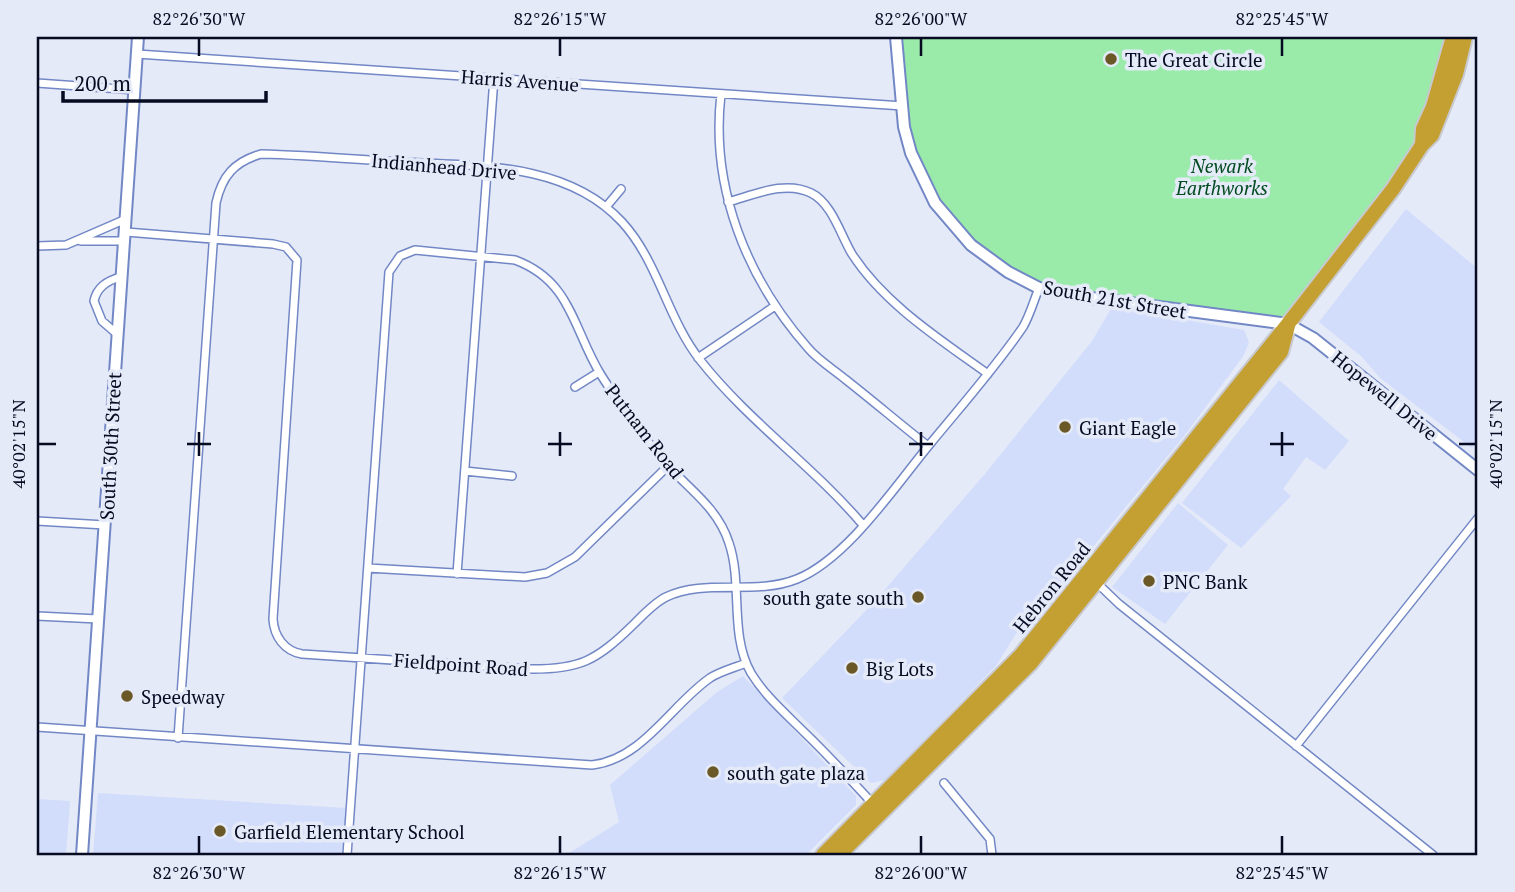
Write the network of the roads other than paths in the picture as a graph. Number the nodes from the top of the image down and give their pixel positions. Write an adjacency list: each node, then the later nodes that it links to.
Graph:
1 (138, 37): 5 (street, South 30th Street)
2 (896, 37): 10 (street, South 21st Street)
3 (1453, 37): 11 (highway, Hebron Road)
4 (1465, 37): 11 (highway, Hebron Road)
5 (137, 54): 6 (street, Harris Avenue); 8 (street, South 30th Street)
6 (494, 78): 9 (street, Harris Avenue); 12 (street)
7 (37, 83): 8 (street)
8 (135, 90): 16 (street, South 30th Street)
9 (721, 94): 10 (street, Harris Avenue); 14 (street)
10 (902, 106): 23 (street, South 21st Street)
11 (1422, 145): 25 (highway, Hebron Road)
12 (487, 167): 15 (street, Indianhead Drive); 18 (street, Indianhead Drive); 21 (street)
13 (621, 189): 15 (street)
14 (728, 202): 24 (street); 29 (street)
15 (606, 207): 27 (street, Indianhead Drive)
16 (126, 219): 17 (street, South 30th Street); 19 (street)
17 (125, 236): 18 (street, Fieldpoint Road); 19 (street, Fieldpoint Road); 22 (street, South 30th Street)
18 (213, 238): 46 (street, Fieldpoint Road); 50 (street, Indianhead Drive)
19 (76, 241): 20 (street)
20 (37, 246)
21 (480, 257): 28 (street, Putnam Road); 34 (street); 40 (street, Putnam Road)
22 (120, 277): 26 (street, South 30th Street); 26 (street)
23 (1040, 288): 25 (street, South 21st Street); 29 (street, Fieldpoint Road)
24 (775, 306): 27 (street); 31 (street)
25 (1288, 324): 33 (street, Hopewell Drive); 42 (highway, Hebron Road); 42 (highway, Hebron Road)
26 (117, 334): 38 (street, South 30th Street)
27 (698, 358): 39 (street, Indianhead Drive)
28 (599, 372): 30 (street); 32 (street, Putnam Road)
29 (988, 374): 31 (street, Fieldpoint Road)
30 (575, 387)
31 (928, 446): 39 (street, Fieldpoint Road)
32 (668, 467): 41 (street); 43 (street, Putnam Road)
33 (1478, 470)
34 (465, 471): 35 (street); 41 (street)
35 (512, 475)
36 (1478, 518): 51 (street)
37 (37, 521): 38 (street)
38 (105, 524): 45 (street, South 30th Street)
39 (863, 525): 43 (street, Fieldpoint Road)
40 (368, 568): 41 (street); 46 (street, Putnam Road)
41 (457, 574)
42 (1090, 580): 51 (street); 54 (highway, Hebron Road); 54 (highway, Hebron Road)
43 (736, 590): 46 (street, Fieldpoint Road); 47 (street, Putnam Road)
44 (37, 616): 45 (street)
45 (98, 619): 49 (street, South 30th Street)
46 (362, 657): 52 (street, Putnam Road)
47 (746, 663): 52 (street); 54 (street, Putnam Road)
48 (37, 727): 49 (street)
49 (89, 731): 50 (street); 55 (street, South 30th Street)
50 (178, 738): 52 (street)
51 (1296, 746): 60 (street)
52 (355, 751): 56 (street, Putnam Road)
53 (944, 783): 59 (street)
54 (877, 808): 57 (highway, Hebron Road); 58 (highway, Hebron Road)
55 (82, 855)
56 (347, 855)
57 (823, 855)
58 (839, 855)
59 (992, 855)
60 (1433, 855)

